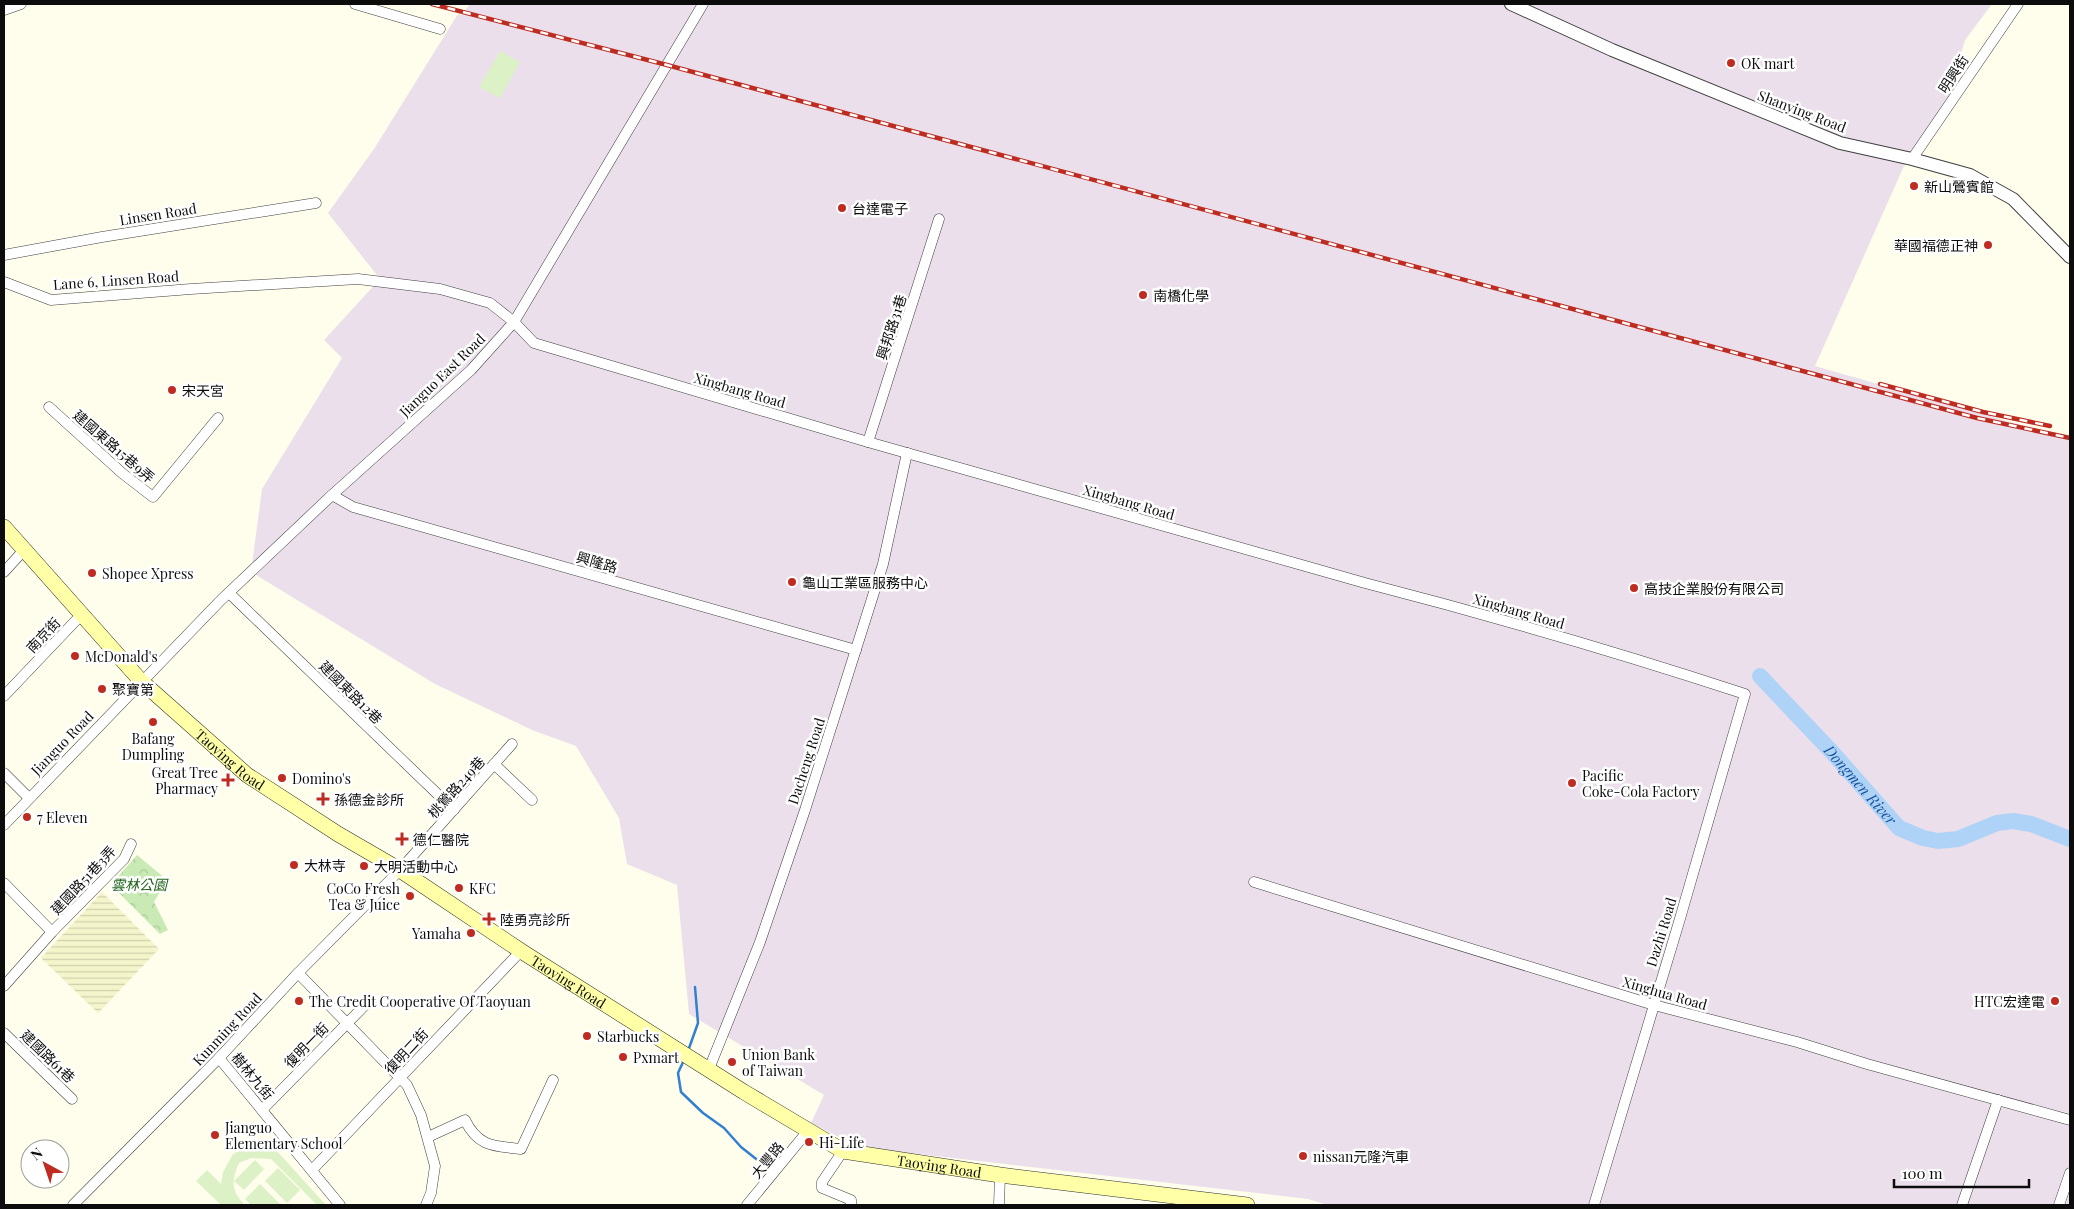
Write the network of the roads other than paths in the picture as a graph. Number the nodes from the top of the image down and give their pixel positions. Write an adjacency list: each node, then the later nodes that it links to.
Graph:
1 (21, 4): 6 (street)
2 (355, 4): 7 (street)
3 (703, 4): 14 (street, Jianguo East Road)
4 (1511, 4): 8 (street, Shanying Road)
5 (2018, 4): 8 (street, 明興街)
6 (4, 10)
7 (440, 29)
8 (1912, 159): 12 (street, Shanying Road)
9 (316, 203): 11 (street, Linsen Road)
10 (939, 220): 17 (street, 興邦路31巷)
11 (4, 255)
12 (2070, 257)
13 (4, 282): 14 (street, Lane 6, Linsen Road)
14 (514, 322): 17 (street, Xingbang Road); 19 (street, Jianguo East Road)
15 (49, 407): 16 (street, 建國東路15巷9弄)
16 (218, 418)
17 (868, 442): 18 (street, Xingbang Road)
18 (907, 453): 25 (street, Dacheng Road); 27 (street, Xingbang Road)
19 (332, 495): 23 (street, Jianguo East Road); 25 (street, 興隆路)
20 (4, 527): 21 (main road, Taoying Road)
21 (24, 550): 22 (street); 24 (main road, Taoying Road)
22 (4, 572)
23 (229, 593): 26 (street, Jianguo East Road); 34 (street, 建國東路12巷)
24 (82, 614): 26 (main road, Taoying Road); 28 (street, 南京街)
25 (856, 650): 49 (street, Dacheng Road)
26 (141, 681): 32 (street, Jianguo Road); 37 (main road, Taoying Road)
27 (1745, 694): 45 (street, Dazhi Road)
28 (4, 696)
29 (512, 744): 30 (street, 桃鶯路249巷)
30 (494, 764): 33 (street); 34 (street, 桃鶯路249巷)
31 (4, 773): 32 (street)
32 (29, 798): 35 (street, Jianguo Road)
33 (532, 800)
34 (454, 810): 37 (street, 桃鶯路249巷)
35 (4, 825)
36 (131, 844): 40 (street, 建國路51巷3弄)
37 (400, 870): 41 (main road, Taoying Road); 42 (street, Kunming Road)
38 (1254, 882): 45 (street, Xinghua Road)
39 (4, 883): 40 (street)
40 (52, 932): 43 (street, 建國路51巷3弄)
41 (521, 951): 49 (main road, Taoying Road); 50 (street, 復明二街)
42 (298, 973): 46 (street); 48 (street, Kunming Road)
43 (4, 986)
44 (369, 1001): 46 (street, 復明一街)
45 (1654, 1005): 53 (street, Xinghua Road); 69 (street, Dazhi Road)
46 (347, 1023): 50 (street); 54 (street, 復明一街)
47 (4, 1033): 52 (street, 建國路61巷)
48 (219, 1058): 54 (street, 樹林九街); 62 (street, Kunming Road)
49 (708, 1069): 56 (main road, Taoying Road)
50 (400, 1078): 57 (street); 59 (street, 復明二街)
51 (553, 1080): 57 (street)
52 (72, 1099)
53 (1998, 1100): 55 (street, Xinghua Road); 70 (street)
54 (263, 1109): 59 (street, 樹林九街)
55 (2070, 1120)
56 (807, 1132): 58 (main road, Taoying Road); 65 (street, 大豐路)
57 (428, 1137): 64 (street)
58 (843, 1151): 61 (main road, Taoying Road); 66 (street)
59 (312, 1170): 63 (street, 樹林九街)
60 (2070, 1173): 71 (street)
61 (1000, 1175): 67 (street); 68 (main road, Taoying Road)
62 (73, 1205)
63 (340, 1205)
64 (426, 1205)
65 (747, 1205)
66 (851, 1205)
67 (1000, 1205)
68 (1247, 1205)
69 (1594, 1205)
70 (1962, 1205)
71 (2059, 1205)

